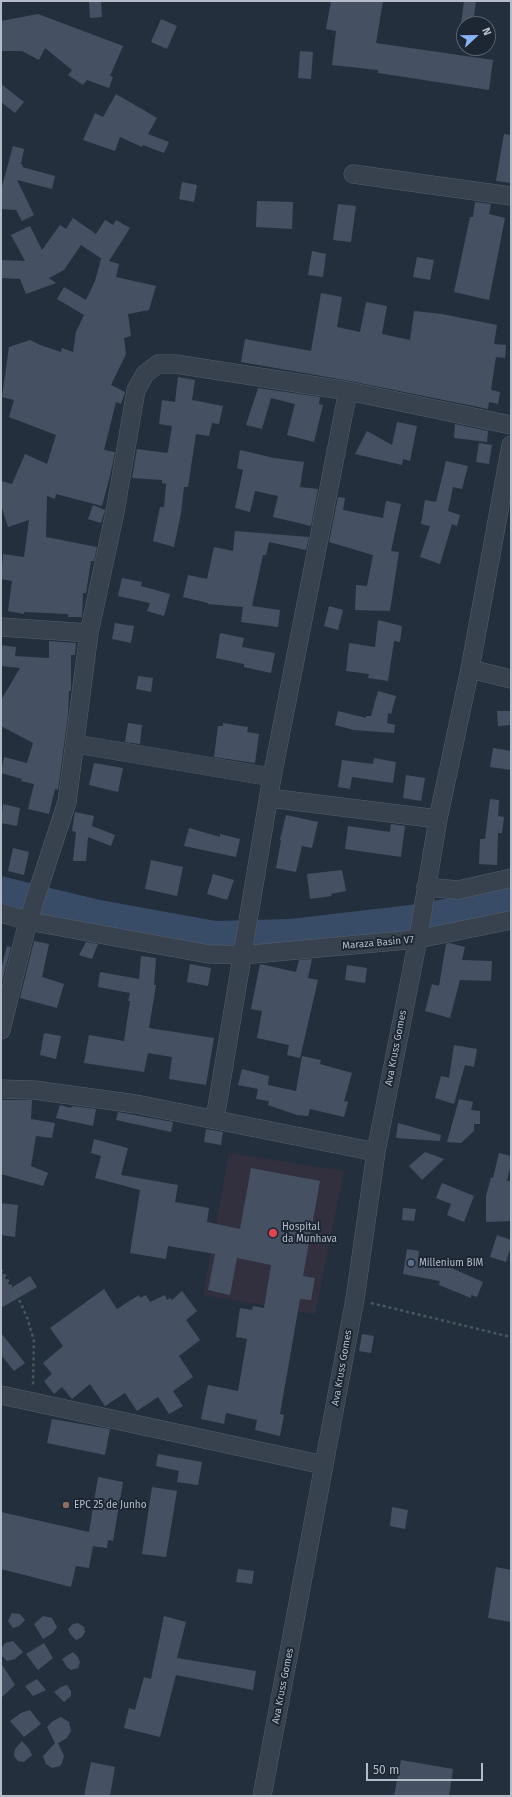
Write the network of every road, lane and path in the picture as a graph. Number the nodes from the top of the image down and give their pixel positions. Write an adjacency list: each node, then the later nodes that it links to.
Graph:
1 (352, 174): 2 (street)
2 (511, 196)
3 (348, 391): 4 (street); 7 (street); 11 (street)
4 (511, 425)
5 (511, 445): 8 (street, Ava Kruss Gomes)
6 (1, 627): 7 (street)
7 (89, 634): 10 (street)
8 (470, 669): 9 (street); 13 (street, Ava Kruss Gomes)
9 (511, 678)
10 (76, 744): 11 (street); 18 (street)
11 (272, 778): 12 (street)
12 (269, 798): 13 (street); 20 (street)
13 (438, 819): 15 (street, Ava Kruss Gomes)
14 (511, 878): 15 (street)
15 (426, 887): 19 (street, Ava Kruss Gomes)
16 (1, 913): 18 (street, Maraza Basin V7)
17 (511, 920): 19 (street, Maraza Basin V7)
18 (28, 921): 20 (street, Maraza Basin V7); 21 (street)
19 (418, 939): 20 (street, Maraza Basin V7); 24 (street, Ava Kruss Gomes)
20 (243, 955): 23 (street)
21 (1, 1030)
22 (1, 1089): 23 (street)
23 (215, 1119): 24 (street)
24 (376, 1152): 26 (street, Ava Kruss Gomes)
25 (1, 1269): 29 (path)
26 (355, 1299): 27 (path); 30 (street, Ava Kruss Gomes)
27 (511, 1337)
28 (1, 1395): 29 (street)
29 (33, 1402): 30 (street)
30 (324, 1465): 31 (street, Ava Kruss Gomes)
31 (262, 1796)

